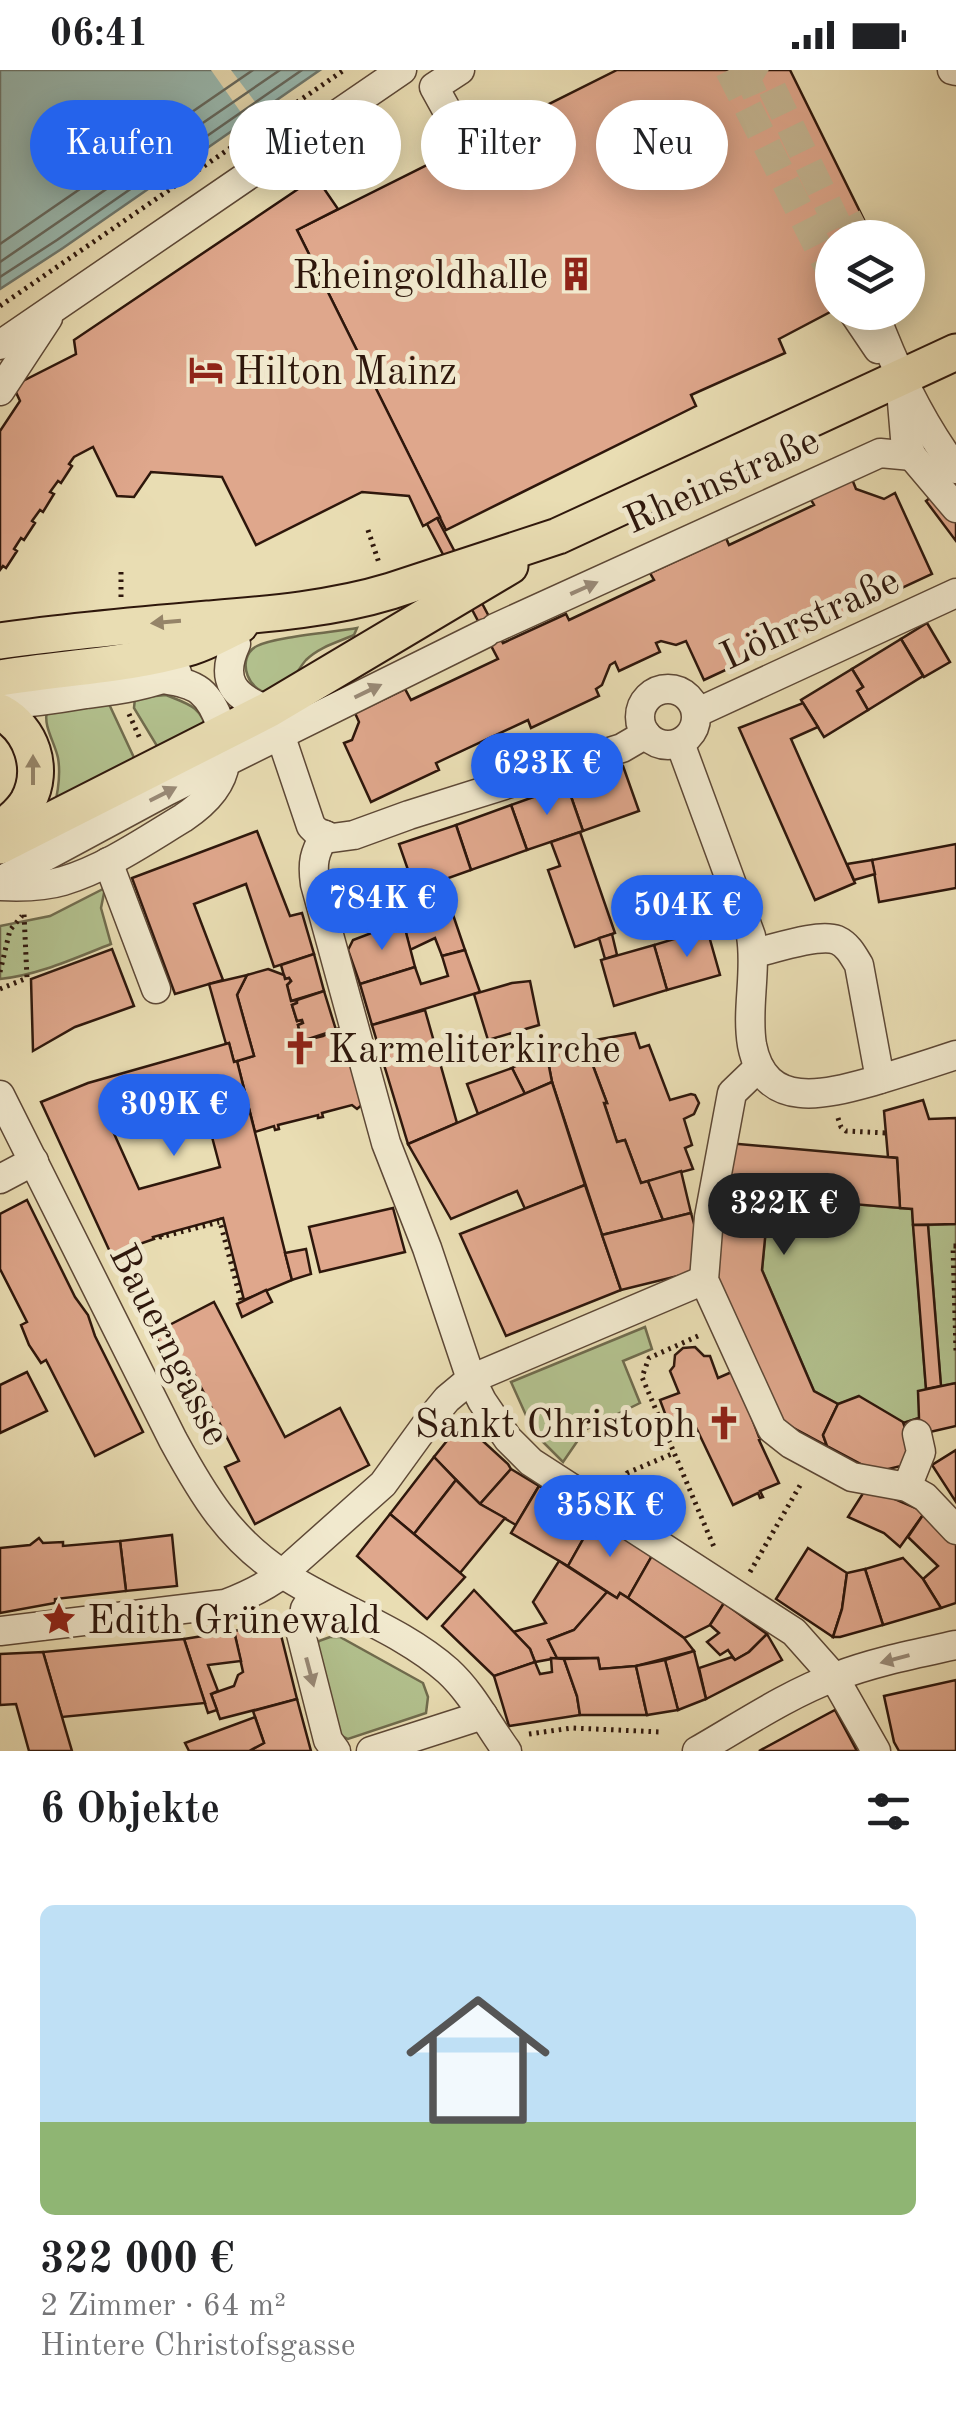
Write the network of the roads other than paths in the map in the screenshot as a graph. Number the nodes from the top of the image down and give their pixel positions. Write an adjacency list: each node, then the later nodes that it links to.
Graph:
1 (402, 70): 4 (street)
2 (460, 70): 3 (street)
3 (441, 100)
4 (54, 309): 7 (street); 10 (street)
5 (865, 330): 9 (street)
6 (881, 330): 9 (street)
7 (0, 344)
8 (955, 355): 9 (main road, Rheinstraße)
9 (901, 378): 11 (street); 12 (street); 14 (main road, Rheinstraße)
10 (0, 391)
11 (912, 456): 13 (street); 24 (street, Rheinstraße, one-way to 11)
12 (956, 470)
13 (956, 508)
14 (558, 536): 16 (main road, Rheinstraße); 24 (main road, Rheinstraße)
15 (956, 592): 23 (street, Löhrstraße)
16 (364, 600): 17 (main road, Rheinstraße); 19 (street, Rheinstraße)
17 (264, 614): 18 (main road, Rheinstraße, one-way to 18); 20 (main road)
18 (0, 641)
19 (236, 644): 21 (street, Rheinstraße); 24 (street)
20 (0, 678)
21 (163, 679): 22 (street, Rheinstraße); 27 (street)
22 (0, 708): 28 (main road, Rheinstraße, one-way to 22)
23 (696, 713): 25 (street, Löhrstraße); 26 (street, Löhrstraße)
24 (274, 722): 27 (main road, Rheinstraße); 29 (street)
25 (646, 734): 26 (street); 29 (street)
26 (680, 743): 33 (street)
27 (224, 749): 30 (main road, Rheinstraße); 31 (street, Rheinstraße); 32 (street, Rheinstraße, one-way to 27)
28 (0, 829)
29 (325, 835): 42 (street)
30 (0, 846)
31 (108, 862): 32 (street, Rheinstraße); 34 (street)
32 (0, 884)
33 (754, 954): 36 (street); 37 (street)
34 (156, 989)
35 (956, 1056): 37 (street)
36 (759, 1067): 37 (street); 41 (street)
37 (880, 1079)
38 (0, 1094): 39 (street, Bauerngasse)
39 (34, 1160): 40 (street); 46 (street, Bauerngasse)
40 (0, 1179)
41 (704, 1280): 42 (street); 44 (street)
42 (470, 1379): 46 (street); 50 (street)
43 (916, 1434): 44 (street)
44 (907, 1487): 45 (street)
45 (956, 1530)
46 (282, 1574): 47 (street, Bauerngasse); 48 (street)
47 (315, 1592): 51 (street, Bauerngasse); 53 (street, one-way to 53)
48 (0, 1631)
49 (956, 1645): 50 (street, one-way to 50)
50 (834, 1677): 55 (street); 56 (street)
51 (483, 1715): 52 (street, Bauerngasse); 54 (street)
52 (512, 1744)
53 (336, 1751)
54 (370, 1751)
55 (697, 1751)
56 (876, 1751)

